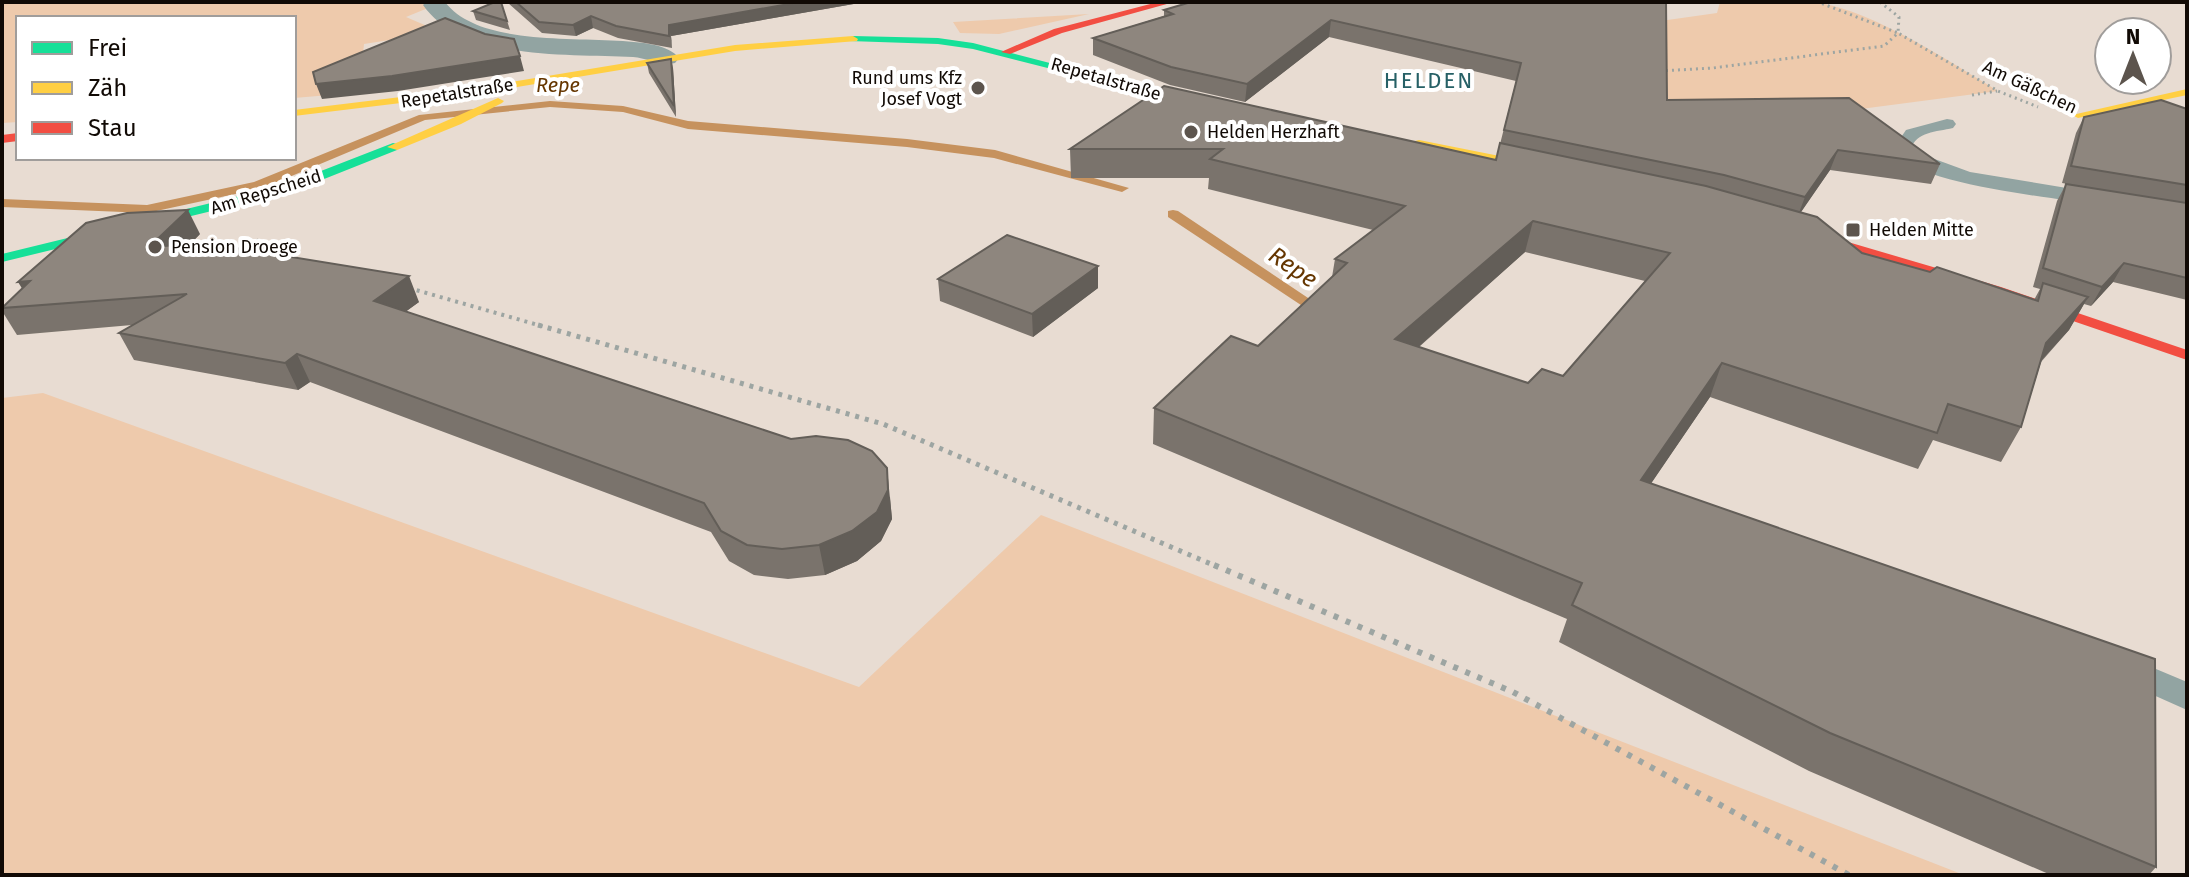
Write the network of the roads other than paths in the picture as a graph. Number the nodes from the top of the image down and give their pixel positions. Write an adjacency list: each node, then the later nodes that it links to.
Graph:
1 (1169, 2): 3 (main road)
2 (435, 5): 4 (street, Repetalstraße)
3 (1006, 52): 4 (main road, Repetalstraße); 7 (main road, Repetalstraße)
4 (666, 58): 5 (main road, Repetalstraße)
5 (508, 91): 8 (main road, Repetalstraße); 15 (main road, Am Repscheid)
6 (2187, 92): 9 (main road)
7 (1230, 110)
8 (296, 113)
9 (2078, 115)
10 (1947, 124): 13 (lane)
11 (1394, 139): 12 (main road)
12 (1575, 176)
13 (2114, 202)
14 (1780, 226): 16 (main road)
15 (2, 258)
16 (2187, 355)
17 (2094, 655): 18 (lane)
18 (2187, 697)

